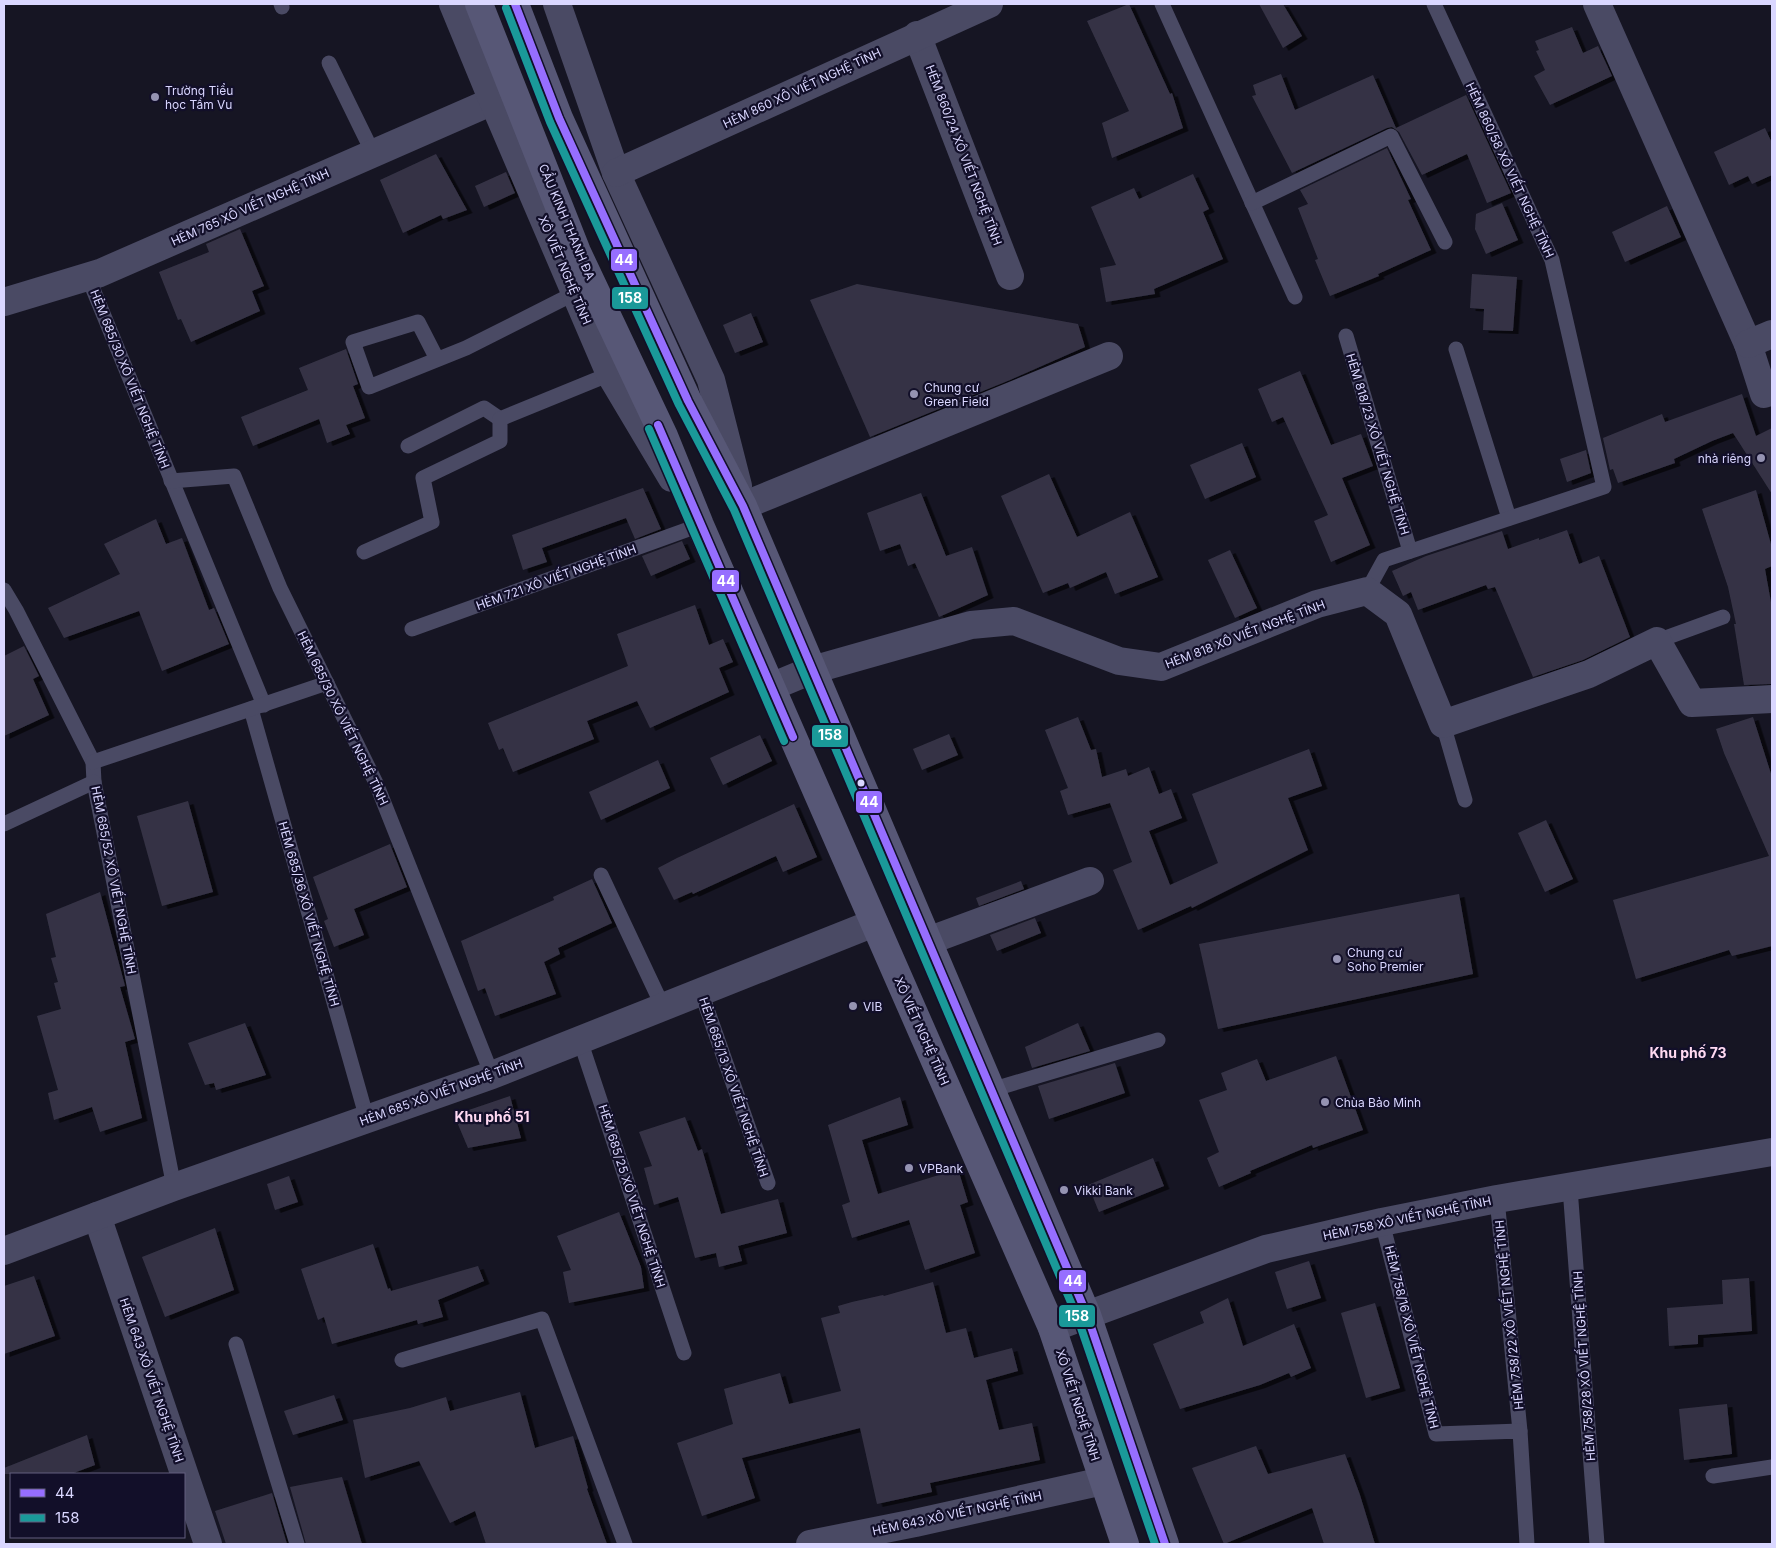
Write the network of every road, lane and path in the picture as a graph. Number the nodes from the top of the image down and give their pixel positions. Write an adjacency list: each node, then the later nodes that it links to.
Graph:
1 (454, 4): 11 (street, XÔ VIẾT NGHỆ TĨNH)
2 (479, 4): 30 (main road, CẦU KINH THANH ĐA)
3 (515, 4): 34 (main road)
4 (557, 4): 13 (street)
5 (989, 4): 9 (street, HẺM 860 XÔ VIẾT NGHỆ TĨNH)
6 (1162, 4): 14 (lane)
7 (1434, 4): 33 (lane, HẺM 860/58 XÔ VIẾT NGHỆ TĨNH)
8 (1597, 4): 23 (street)
9 (917, 35): 13 (street, HẺM 860 XÔ VIẾT NGHỆ TĨNH); 16 (street, HẺM 860/24 XÔ VIẾT NGHỆ TĨNH)
10 (329, 63): 12 (lane)
11 (492, 102): 12 (street, HẺM 765 XÔ VIẾT NGHỆ TĨNH); 18 (street, XÔ VIẾT NGHỆ TĨNH)
12 (373, 153): 17 (street, HẺM 765 XÔ VIẾT NGHỆ TĨNH)
13 (616, 173): 34 (street)
14 (1252, 203): 15 (lane); 19 (lane)
15 (1445, 242)
16 (1010, 276)
17 (88, 277): 20 (street, HẺM 765 XÔ VIẾT NGHỆ TĨNH); 32 (lane, HẺM 685/30 XÔ VIẾT NGHỆ TĨNH)
18 (575, 293): 26 (lane); 27 (street, XÔ VIẾT NGHỆ TĨNH)
19 (1295, 297)
20 (4, 302)
21 (1772, 334): 23 (street)
22 (1346, 336): 37 (lane, HẺM 818/23 XÔ VIẾT NGHỆ TĨNH)
23 (1748, 344): 28 (street)
24 (1456, 348): 35 (lane)
25 (1110, 356): 34 (street)
26 (437, 359): 26 (lane)
27 (610, 374): 29 (lane); 36 (street, XÔ VIẾT NGHỆ TĨNH)
28 (1764, 394)
29 (500, 419): 31 (lane); 38 (lane)
30 (664, 436): 36 (main road, XÔ VIẾT NGHỆ TĨNH)
31 (408, 446)
32 (171, 481): 45 (lane, HẺM 685/30 XÔ VIẾT NGHỆ TĨNH); 48 (lane, HẺM 685/30 XÔ VIẾT NGHỆ TĨNH)
33 (1604, 487): 35 (lane, HẺM 818/23 XÔ VIẾT NGHỆ TĨNH)
34 (743, 506): 44 (main road)
35 (1509, 518): 37 (lane, HẺM 818/23 XÔ VIẾT NGHỆ TĨNH)
36 (700, 525): 42 (lane, HẺM 721 XÔ VIẾT NGHỆ TĨNH); 46 (main road, XÔ VIẾT NGHỆ TĨNH)
37 (1410, 551): 40 (lane, HẺM 818/23 XÔ VIẾT NGHỆ TĨNH)
38 (364, 552)
39 (4, 590): 50 (lane, HẺM 685/52 XÔ VIẾT NGHỆ TĨNH)
40 (1367, 591): 44 (street, HẺM 818 XÔ VIẾT NGHỆ TĨNH); 49 (street)
41 (1723, 617): 43 (lane)
42 (412, 629)
43 (1657, 641): 47 (street); 49 (street)
44 (812, 670): 46 (street, HẺM 818 XÔ VIẾT NGHỆ TĨNH); 57 (main road)
45 (327, 683): 48 (lane); 62 (lane, HẺM 685/30 XÔ VIẾT NGHỆ TĨNH)
46 (771, 686): 56 (main road, XÔ VIẾT NGHỆ TĨNH)
47 (1772, 702)
48 (258, 707): 50 (lane); 64 (lane, HẺM 685/36 XÔ VIẾT NGHỆ TĨNH)
49 (1443, 724): 52 (lane)
50 (93, 762): 51 (lane, HẺM 685/52 XÔ VIẾT NGHỆ TĨNH)
51 (94, 782): 53 (lane); 67 (lane, HẺM 685/52 XÔ VIẾT NGHỆ TĨNH)
52 (1465, 800)
53 (4, 824)
54 (601, 875): 59 (lane)
55 (1090, 881): 57 (street)
56 (874, 923): 58 (street, HẺM 685 XÔ VIẾT NGHỆ TĨNH); 74 (main road, XÔ VIẾT NGHỆ TĨNH)
57 (928, 941): 63 (main road)
58 (701, 992): 59 (street, HẺM 685 XÔ VIẾT NGHỆ TĨNH); 66 (lane, HẺM 685/13 XÔ VIẾT NGHỆ TĨNH)
59 (663, 1007): 60 (street, HẺM 685 XÔ VIẾT NGHỆ TĨNH)
60 (580, 1040): 62 (street, HẺM 685 XÔ VIẾT NGHỆ TĨNH); 76 (lane, HẺM 685/25 XÔ VIẾT NGHỆ TĨNH)
61 (1158, 1040): 63 (lane)
62 (492, 1075): 64 (street, HẺM 685 XÔ VIẾT NGHỆ TĨNH)
63 (991, 1090): 73 (main road)
64 (367, 1119): 67 (street, HẺM 685 XÔ VIẾT NGHỆ TĨNH)
65 (1772, 1152): 68 (street, HẺM 758 XÔ VIẾT NGHỆ TĨNH)
66 (768, 1183)
67 (174, 1187): 70 (street, HẺM 685 XÔ VIẾT NGHỆ TĨNH)
68 (1570, 1188): 69 (street, HẺM 758 XÔ VIẾT NGHỆ TĨNH); 91 (lane, HẺM 758/28 XÔ VIẾT NGHỆ TĨNH)
69 (1497, 1199): 71 (street, HẺM 758 XÔ VIẾT NGHỆ TĨNH); 78 (lane, HẺM 758/22 XÔ VIẾT NGHỆ TĨNH)
70 (97, 1216): 72 (street, HẺM 685 XÔ VIẾT NGHỆ TĨNH); 80 (street, HẺM 643 XÔ VIẾT NGHỆ TĨNH)
71 (1382, 1222): 73 (street, HẺM 758 XÔ VIẾT NGHỆ TĨNH); 78 (lane, HẺM 758/16 XÔ VIẾT NGHỆ TĨNH)
72 (4, 1251)
73 (1087, 1315): 74 (street, HẺM 758 XÔ VIẾT NGHỆ TĨNH); 89 (main road)
74 (1052, 1328): 83 (main road, XÔ VIẾT NGHỆ TĨNH)
75 (236, 1344): 85 (lane)
76 (684, 1353)
77 (402, 1360): 86 (lane)
78 (1520, 1431): 90 (lane)
79 (1772, 1467): 82 (lane)
80 (184, 1473)
81 (185, 1476): 84 (street, HẺM 643 XÔ VIẾT NGHỆ TĨNH)
82 (1714, 1476)
83 (1103, 1481): 87 (street, HẺM 643 XÔ VIẾT NGHỆ TĨNH); 88 (main road, XÔ VIẾT NGHỆ TĨNH)
84 (208, 1544)
85 (297, 1544)
86 (625, 1544)
87 (810, 1544)
88 (1124, 1544)
89 (1165, 1544)
90 (1527, 1544)
91 (1598, 1544)

